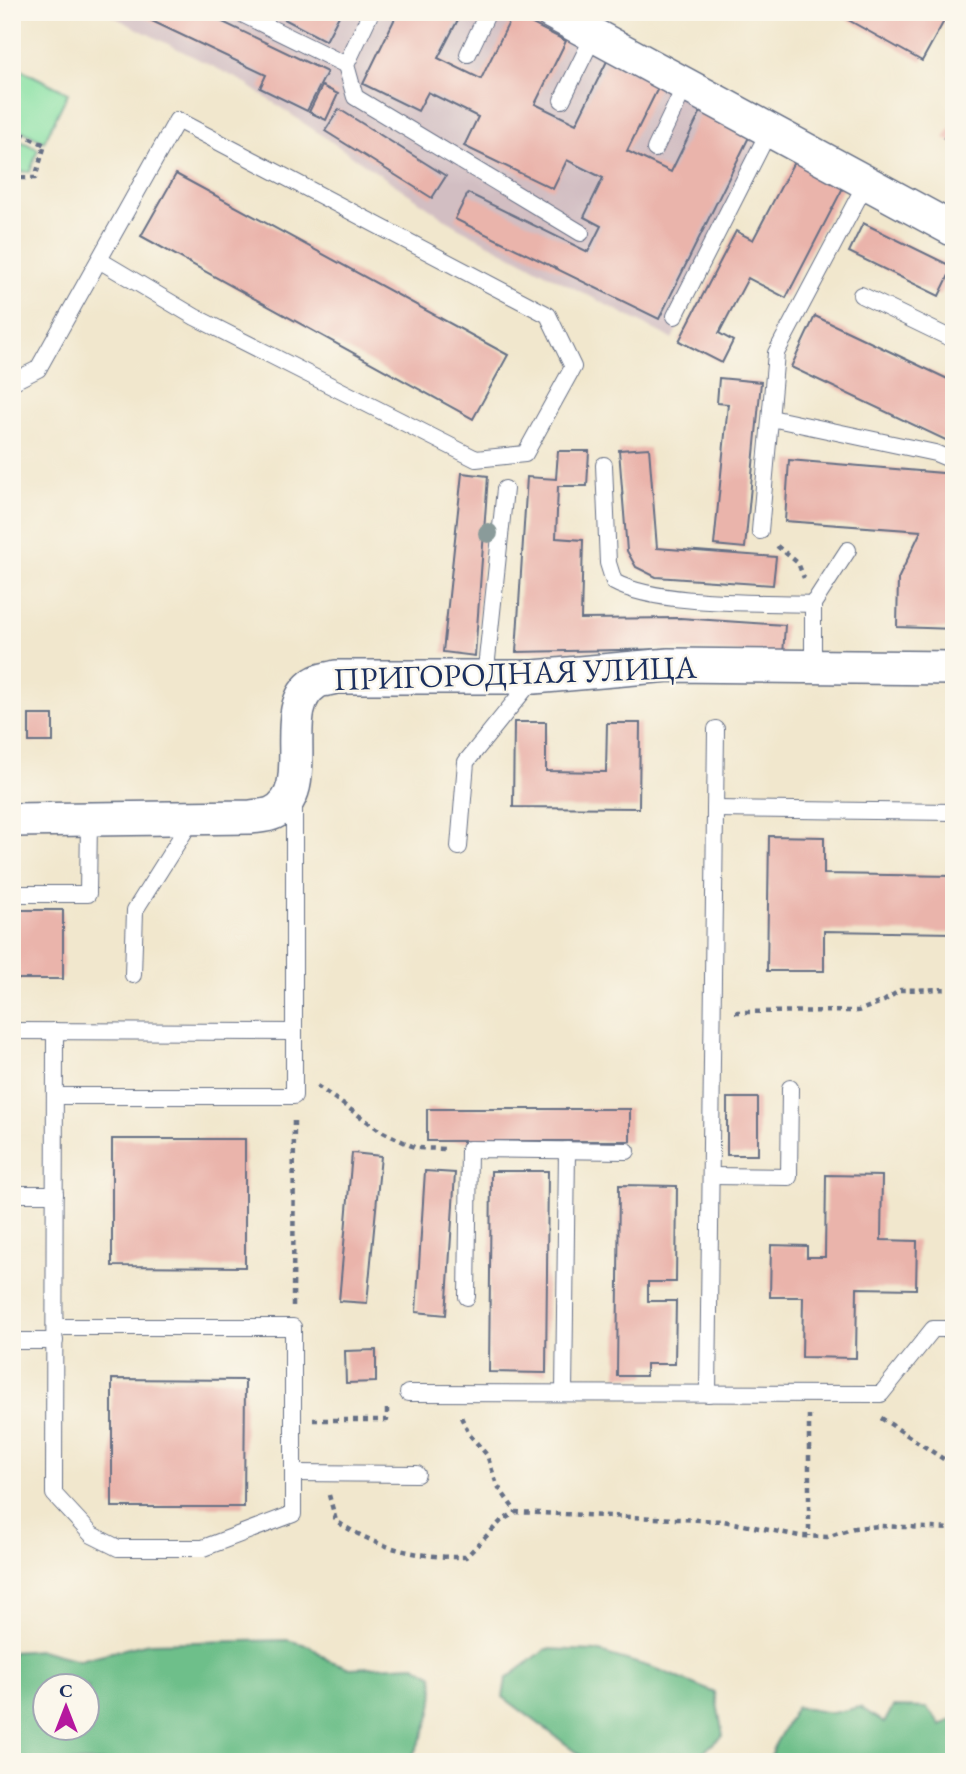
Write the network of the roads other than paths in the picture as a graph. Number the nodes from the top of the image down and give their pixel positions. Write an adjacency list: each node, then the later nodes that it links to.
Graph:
1 (238, 12): 7 (lane)
2 (371, 12): 7 (lane)
3 (488, 12): 6 (lane)
4 (551, 12): 5 (street)
5 (594, 36): 8 (street); 9 (lane)
6 (468, 54)
7 (346, 65): 14 (lane)
8 (685, 86): 10 (street); 11 (lane)
9 (562, 100)
10 (769, 131): 12 (street); 17 (lane)
11 (655, 149)
12 (866, 183): 13 (street); 20 (lane)
13 (954, 230)
14 (581, 233)
15 (99, 260): 15 (lane); 19 (lane)
16 (861, 295): 18 (lane)
17 (675, 316)
18 (954, 340)
19 (12, 382)
20 (771, 418): 21 (lane); 24 (lane)
21 (954, 461)
22 (604, 465): 26 (lane)
23 (505, 489): 30 (lane)
24 (760, 531)
25 (848, 550): 26 (lane)
26 (813, 604): 27 (lane)
27 (813, 667): 28 (street, ПРИГОРОДНАЯ УЛИЦА); 29 (street, ПРИГОРОДНАЯ УЛИЦА)
28 (954, 668)
29 (534, 677): 30 (street, ПРИГОРОДНАЯ УЛИЦА); 38 (lane)
30 (485, 678): 32 (street, ПРИГОРОДНАЯ УЛИЦА)
31 (716, 729): 33 (lane)
32 (294, 782): 35 (street); 43 (lane)
33 (716, 809): 34 (lane); 48 (lane)
34 (954, 812)
35 (193, 818): 36 (street); 40 (lane)
36 (89, 819): 37 (street); 39 (lane)
37 (12, 820)
38 (459, 847)
39 (12, 894)
40 (133, 975)
41 (12, 1031): 42 (lane)
42 (55, 1031): 43 (lane); 45 (lane)
43 (294, 1032): 45 (lane)
44 (790, 1088): 48 (lane)
45 (55, 1096): 50 (lane)
46 (567, 1150): 47 (lane); 51 (lane); 56 (lane)
47 (627, 1151)
48 (711, 1176): 57 (lane)
49 (12, 1194): 50 (lane)
50 (55, 1194): 53 (lane)
51 (467, 1297)
52 (954, 1329): 57 (lane)
53 (55, 1334): 54 (lane); 58 (lane); 58 (lane)
54 (12, 1341)
55 (408, 1393): 56 (lane)
56 (564, 1393): 57 (lane)
57 (708, 1394)
58 (293, 1473): 59 (lane)
59 (417, 1474)

